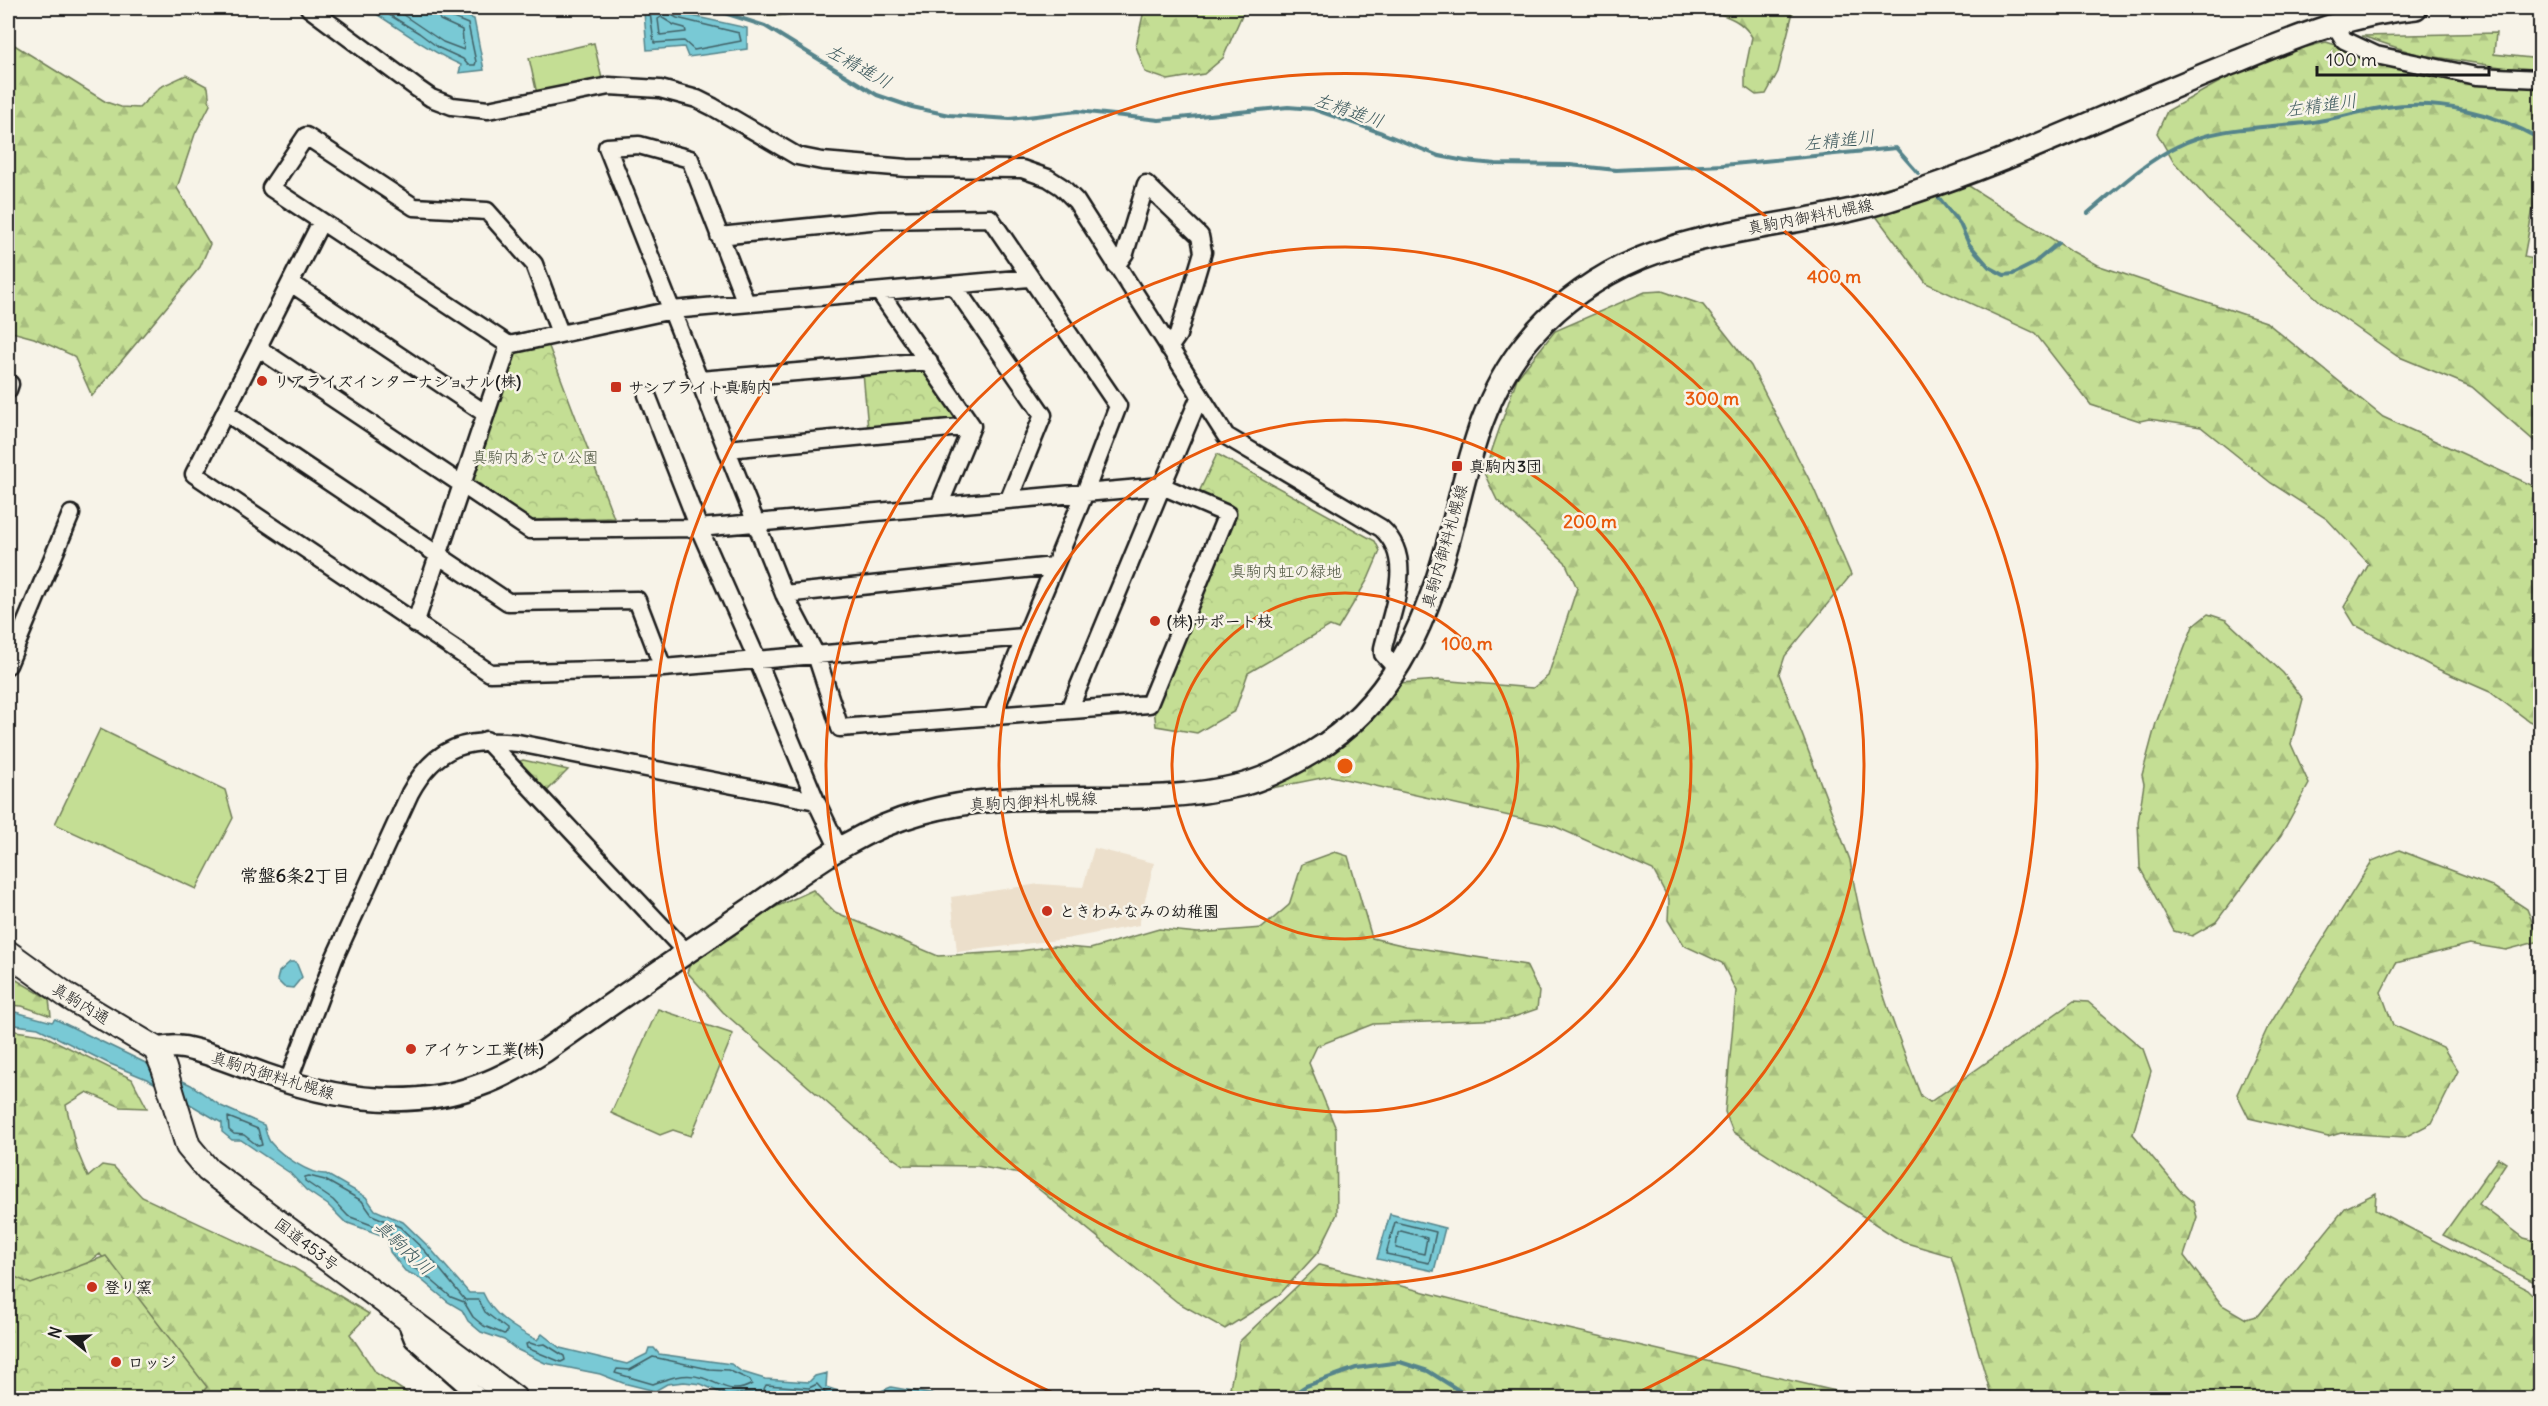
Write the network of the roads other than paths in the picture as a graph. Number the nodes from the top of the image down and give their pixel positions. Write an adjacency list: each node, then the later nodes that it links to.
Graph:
1 (309, 8): 7 (street)
2 (2416, 8): 3 (main road, 真駒内御料札幌線)
3 (2334, 22): 4 (street); 45 (main road, 真駒内御料札幌線)
4 (2541, 79)
5 (321, 222): 9 (street); 14 (street); 15 (street)
6 (719, 236): 8 (street); 12 (street); 13 (street)
7 (1116, 266): 17 (street); 17 (street)
8 (1029, 278): 10 (street); 30 (street)
9 (291, 283): 16 (street); 25 (street)
10 (955, 287): 11 (street); 31 (street)
11 (880, 293): 12 (street); 18 (street)
12 (746, 303): 13 (street)
13 (672, 310): 14 (street); 19 (street)
14 (560, 333): 15 (street)
15 (509, 345): 25 (street)
16 (258, 348): 24 (street); 28 (street)
17 (1169, 348): 23 (street)
18 (929, 361): 19 (street); 26 (street)
19 (700, 380): 27 (street)
20 (8, 384): 21 (street)
21 (8, 390)
22 (647, 395): 35 (street)
23 (1199, 398): 29 (street); 45 (street)
24 (225, 412): 36 (street); 39 (street)
25 (486, 414): 28 (street)
26 (972, 426): 27 (street); 32 (street)
27 (727, 449): 34 (street)
28 (462, 485): 35 (street); 36 (street)
29 (1162, 486): 30 (street); 46 (street); 46 (street)
30 (1084, 495): 31 (street); 37 (street)
31 (1009, 499): 32 (street)
32 (939, 506): 34 (street)
33 (71, 514): 42 (street)
34 (758, 522): 35 (street); 38 (street)
35 (699, 528): 43 (street)
36 (439, 556): 39 (street); 44 (street)
37 (1054, 566): 38 (street); 40 (street)
38 (784, 594): 41 (street)
39 (415, 624): 44 (street)
40 (1024, 637): 41 (street); 47 (street)
41 (816, 655): 43 (street); 47 (street)
42 (9, 658)
43 (757, 659): 44 (street); 49 (street)
44 (663, 668)
45 (1398, 670): 50 (main road, 真駒内御料札幌線)
46 (1069, 710): 47 (street)
47 (992, 717)
48 (486, 740): 49 (street); 51 (street); 54 (street)
49 (816, 801): 50 (street)
50 (838, 847): 51 (main road, 真駒内御料札幌線)
51 (686, 952): 54 (main road, 真駒内御料札幌線)
52 (8, 953): 53 (highway, 真駒内通)
53 (160, 1058): 54 (main road, 真駒内御料札幌線); 55 (highway, 国道453号)
54 (288, 1082)
55 (404, 1316): 56 (street); 57 (highway, 国道453号)
56 (480, 1398)
57 (514, 1398)

